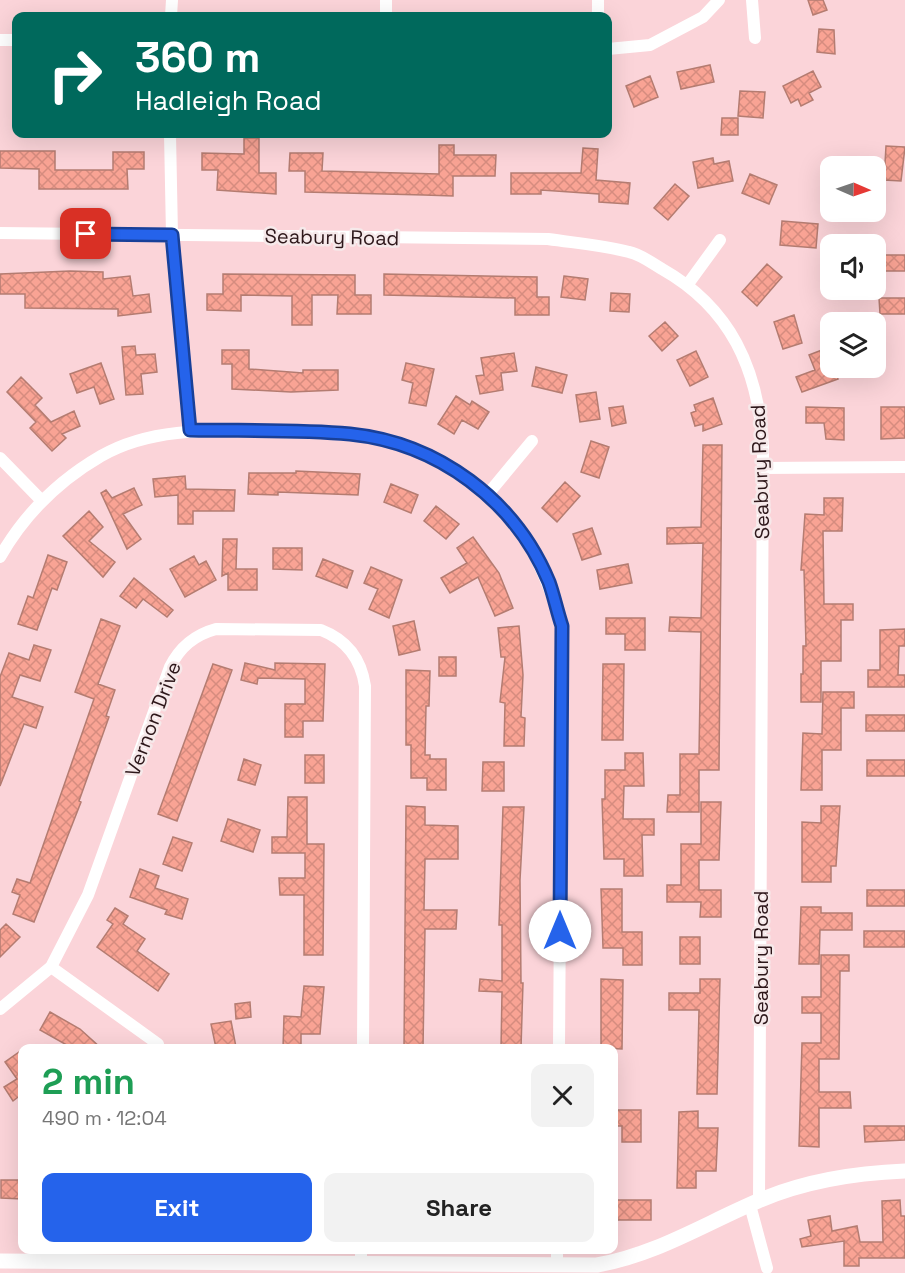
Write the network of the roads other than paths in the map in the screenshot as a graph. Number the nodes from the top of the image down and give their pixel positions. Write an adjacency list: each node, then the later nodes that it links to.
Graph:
1 (719, 0): 4 (street)
2 (752, 0): 3 (street)
3 (755, 38)
4 (612, 49)
5 (170, 138): 7 (street)
6 (0, 233): 7 (street, Seabury Road)
7 (172, 235): 9 (street, Seabury Road); 10 (street)
8 (720, 240): 9 (street)
9 (688, 284): 14 (street, Seabury Road)
10 (190, 430): 15 (street); 16 (street)
11 (532, 441): 15 (street)
12 (0, 458): 16 (street)
13 (905, 467): 14 (street)
14 (763, 468): 24 (street, Seabury Road)
15 (488, 494): 22 (street)
16 (41, 500): 17 (street)
17 (0, 558)
18 (51, 967): 19 (street, Vernon Drive); 20 (street); 21 (street, Vernon Drive)
19 (0, 1010)
20 (158, 1044)
21 (363, 1044)
22 (559, 1044)
23 (905, 1171): 24 (street)
24 (755, 1202): 28 (street); 30 (street, Seabury Road)
25 (557, 1254): 28 (street)
26 (361, 1256): 28 (street); 29 (street)
27 (0, 1261): 29 (street)
28 (557, 1265)
29 (229, 1268)
30 (767, 1268)

